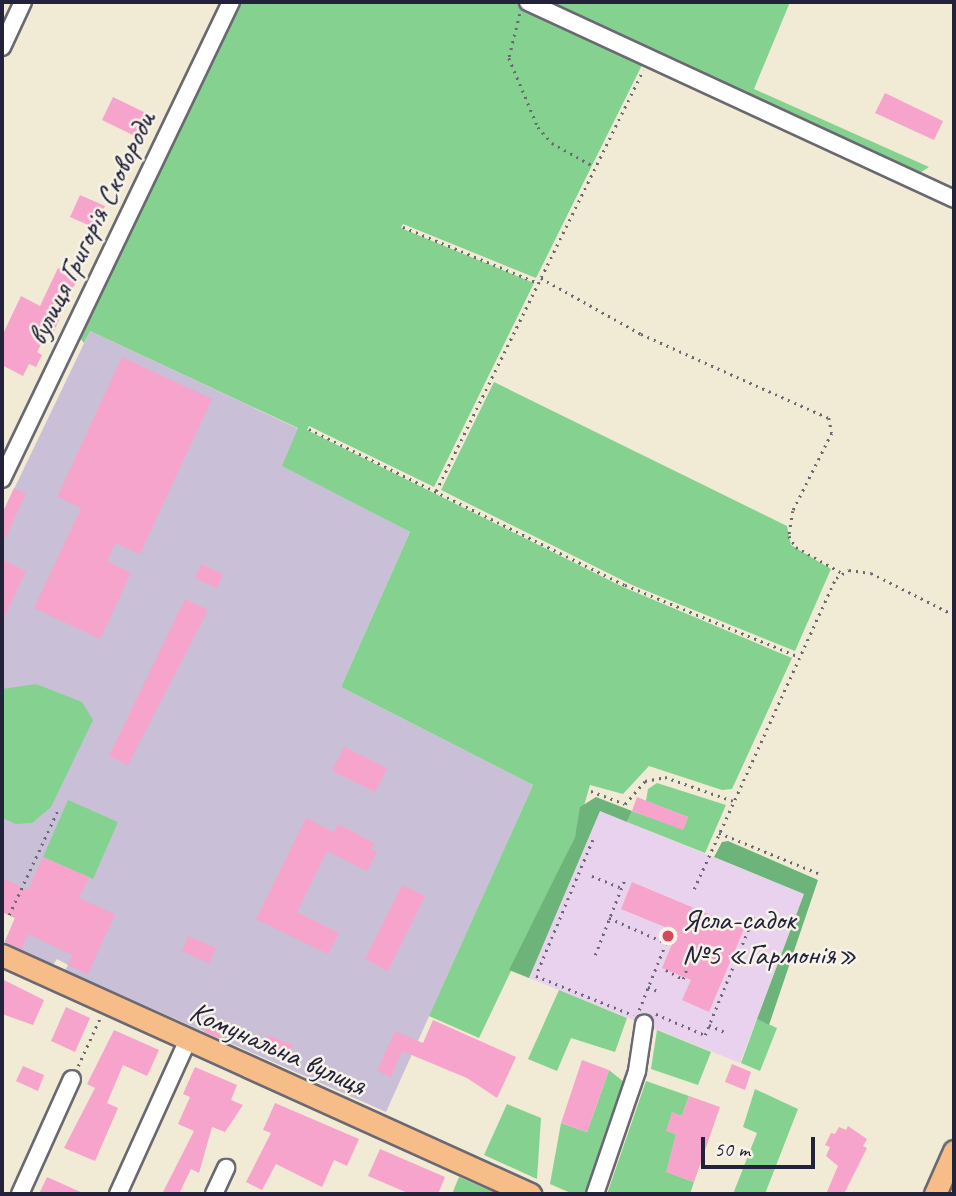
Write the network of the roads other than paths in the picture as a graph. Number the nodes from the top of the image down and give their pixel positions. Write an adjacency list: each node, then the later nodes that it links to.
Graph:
1 (23, 2): 4 (street)
2 (231, 2): 6 (street, вулиця Григорія Сковороди)
3 (525, 7): 5 (street)
4 (2, 47)
5 (954, 199)
6 (2, 479)
7 (2, 955): 9 (main road, Комунальна вулиця)
8 (647, 1018): 17 (street)
9 (188, 1040): 14 (street); 16 (main road, Комунальна вулиця)
10 (72, 1079): 13 (street)
11 (954, 1151): 18 (main road)
12 (226, 1168): 15 (street)
13 (19, 1194)
14 (118, 1194)
15 (214, 1194)
16 (530, 1194)
17 (595, 1194)
18 (935, 1194)

